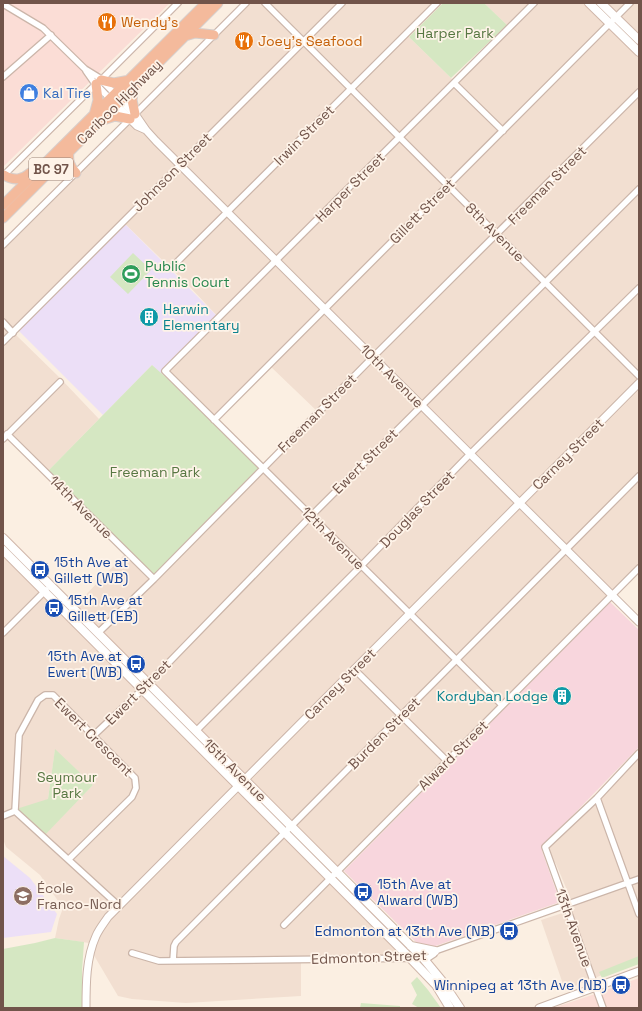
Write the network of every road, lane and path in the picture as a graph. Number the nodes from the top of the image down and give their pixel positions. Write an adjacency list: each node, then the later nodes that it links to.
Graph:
1 (178, 3): 23 (street)
2 (198, 3): 14 (highway)
3 (206, 3): 14 (highway, Cariboo Highway / BC 97)
4 (218, 3): 18 (highway, Cariboo Highway / BC 97)
5 (246, 3): 16 (street)
6 (265, 3): 20 (street, 8th Avenue)
7 (342, 3): 20 (street, Johnson Street)
8 (437, 3): 26 (street, Irwin Street)
9 (534, 3): 25 (street, Harper Street)
10 (589, 3): 15 (main road)
11 (601, 3): 15 (main road)
12 (630, 3): 15 (street, Gillett Street)
13 (3, 4): 17 (street, 10th Avenue)
14 (195, 14): 24 (highway, Cariboo Highway / BC 97)
15 (613, 20): 19 (main road); 21 (main road); 31 (street, Gillett Street)
16 (214, 35): 18 (highway); 29 (street)
17 (51, 36): 22 (street); 23 (street, 10th Avenue)
18 (185, 36): 24 (highway, Cariboo Highway / BC 97)
19 (639, 40)
20 (304, 41): 26 (street, 8th Avenue); 35 (street, Johnson Street)
21 (639, 52)
22 (3, 77)
23 (98, 82): 24 (highway); 28 (street, 10th Avenue); 30 (highway); 37 (street)
24 (132, 83): 28 (highway, Cariboo Highway / BC 97); 29 (highway)
25 (454, 83): 31 (street); 32 (street, Harper Street)
26 (351, 89): 32 (street, 8th Avenue); 41 (street, Irwin Street)
27 (639, 92): 43 (street, Freeman Street)
28 (116, 99): 29 (street, 10th Avenue); 30 (highway, Cariboo Highway / BC 97)
29 (132, 116): 30 (highway); 35 (street, 10th Avenue); 36 (street)
30 (96, 119): 33 (highway, Cariboo Highway / BC 97); 34 (highway, Cariboo Highway / BC 97)
31 (502, 131): 38 (street, Gillett Street)
32 (400, 137): 38 (street, 8th Avenue); 45 (street, Harper Street)
33 (69, 151): 34 (highway, Cariboo Highway / BC 97); 36 (highway)
34 (50, 165): 36 (highway); 37 (highway); 40 (highway, Cariboo Highway / BC 97); 42 (highway, Cariboo Highway / BC 97)
35 (180, 165): 41 (street, 10th Avenue); 52 (street, Johnson Street)
36 (73, 170): 44 (street)
37 (4, 176)
38 (448, 185): 43 (street, 8th Avenue); 49 (street, Gillett Street)
39 (639, 189): 47 (street, Ewert Street)
40 (3, 206)
41 (227, 211): 45 (street, 10th Avenue); 46 (street, Irwin Street)
42 (3, 218)
43 (497, 234): 47 (street, 8th Avenue); 54 (street, Freeman Street)
44 (3, 245)
45 (276, 260): 49 (street, 10th Avenue); 55 (street, Harper Street)
46 (172, 267)
47 (545, 282): 51 (street, 8th Avenue); 59 (street, Ewert Street)
48 (639, 288): 51 (street, Douglas Street)
49 (325, 309): 54 (street, 10th Avenue); 60 (street, Gillett Street)
50 (3, 322): 52 (street)
51 (595, 332): 56 (street, 8th Avenue); 62 (street, Douglas Street)
52 (13, 333): 53 (street, Johnson Street)
53 (3, 342)
54 (373, 357): 59 (street, 10th Avenue); 63 (street, Freeman Street)
55 (165, 371): 60 (street, 12th Avenue)
56 (639, 376)
57 (60, 382): 61 (street)
58 (639, 383): 65 (street, Carney Street)
59 (421, 405): 62 (street, 10th Avenue); 66 (street, Ewert Street)
60 (214, 420): 63 (street, 12th Avenue)
61 (5, 437): 72 (street, 14th Avenue)
62 (470, 454): 65 (street, 10th Avenue); 70 (street, Douglas Street)
63 (263, 468): 66 (street, 12th Avenue); 72 (street, Freeman Street)
64 (639, 476): 68 (street, Burden Street)
65 (520, 503): 68 (street, 10th Avenue); 75 (street, Carney Street)
66 (311, 516): 70 (street, 12th Avenue); 81 (street, Ewert Street)
67 (3, 538): 73 (main road, 15th Avenue)
68 (566, 549): 74 (street, 10th Avenue); 79 (street, Burden Street)
69 (3, 550): 73 (main road, 15th Avenue)
70 (361, 566): 75 (street, 12th Avenue); 84 (street, Douglas Street)
71 (639, 568): 74 (street, Alward Street)
72 (154, 579): 78 (street, Freeman Street)
73 (47, 588): 77 (street); 78 (main road, 15th Avenue); 81 (main road, 15th Avenue)
74 (612, 595): 76 (street, 10th Avenue); 82 (street, Alward Street)
75 (409, 613): 79 (street, 12th Avenue); 80 (street, Carney Street)
76 (639, 622)
77 (3, 633)
78 (98, 633): 81 (main road, 15th Avenue)
79 (456, 660): 82 (street, 12th Avenue); 83 (street, Burden Street)
80 (354, 669): 83 (street); 88 (street, Carney Street)
81 (145, 687): 84 (main road, 15th Avenue); 85 (street, Ewert Street); 88 (main road, 15th Avenue)
82 (502, 705): 87 (street, Alward Street)
83 (402, 715): 87 (street); 92 (street, Burden Street)
84 (196, 731): 88 (main road, 15th Avenue)
85 (93, 736): 90 (street, Ewert Crescent); 93 (street, Ewert Crescent)
86 (639, 752): 89 (street)
87 (447, 761): 94 (street, Alward Street)
88 (242, 783): 92 (main road, 15th Avenue); 98 (street, Carney Street)
89 (596, 798): 96 (street); 97 (street, 13th Avenue)
90 (15, 811): 91 (street); 93 (street)
91 (3, 816)
92 (288, 829): 94 (main road, 15th Avenue); 106 (street, Burden Street)
93 (69, 859): 98 (street)
94 (334, 875): 100 (street, Alward Street); 101 (main road, 15th Avenue); 104 (main road, 15th Avenue)
95 (639, 879): 96 (street, Edmonton Street)
96 (628, 882): 97 (street, Edmonton Street); 99 (street)
97 (566, 905): 102 (street, Edmonton Street); 108 (street, 13th Avenue)
98 (119, 906): 109 (street, Carney Street)
99 (639, 914)
100 (284, 925)
101 (410, 946): 102 (main road); 105 (main road, 15th Avenue)
102 (435, 951): 105 (street, Edmonton Street)
103 (132, 953): 106 (street, Edmonton Street)
104 (410, 958): 105 (street, Edmonton Street); 106 (street, Edmonton Street); 110 (main road, 15th Avenue)
105 (423, 958): 111 (main road, 15th Avenue)
106 (173, 960)
107 (639, 971): 108 (street)
108 (596, 987): 112 (street); 113 (street, 13th Avenue)
109 (86, 1008)
110 (450, 1008)
111 (460, 1008)
112 (539, 1008)
113 (603, 1008)

